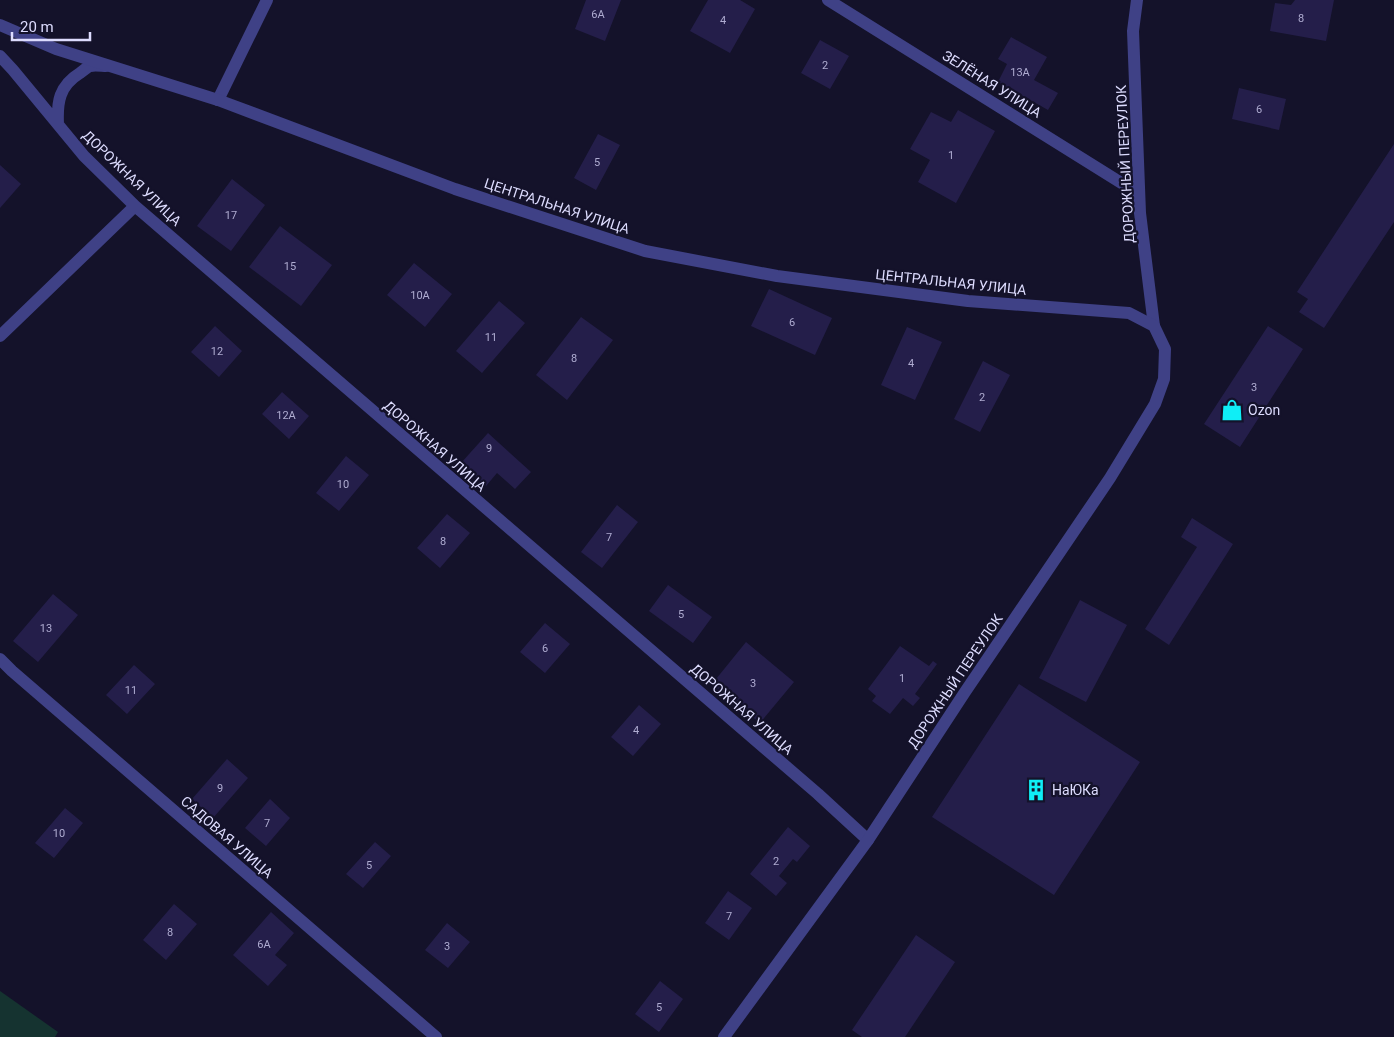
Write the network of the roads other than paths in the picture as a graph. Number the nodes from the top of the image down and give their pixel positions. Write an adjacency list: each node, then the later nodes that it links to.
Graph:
1 (267, 0): 7 (street)
2 (828, 0): 9 (street, ЗЕЛЁНАЯ УЛИЦА)
3 (1138, 0): 9 (street, ДОРОЖНЫЙ ПЕРЕУЛОК)
4 (0, 25): 6 (street, ЦЕНТРАЛЬНАЯ УЛИЦА)
5 (0, 56): 8 (street, ДОРОЖНАЯ УЛИЦА)
6 (109, 66): 7 (street, ЦЕНТРАЛЬНАЯ УЛИЦА); 8 (street)
7 (218, 100): 11 (street, ЦЕНТРАЛЬНАЯ УЛИЦА)
8 (58, 124): 10 (street, ДОРОЖНАЯ УЛИЦА)
9 (1139, 194): 11 (street, ДОРОЖНЫЙ ПЕРЕУЛОК)
10 (135, 206): 12 (street); 14 (street, ДОРОЖНАЯ УЛИЦА)
11 (1154, 326): 14 (street, ДОРОЖНЫЙ ПЕРЕУЛОК)
12 (0, 336)
13 (0, 659): 15 (street, САДОВАЯ УЛИЦА)
14 (868, 840): 16 (street, ДОРОЖНЫЙ ПЕРЕУЛОК)
15 (436, 1037)
16 (724, 1037)

